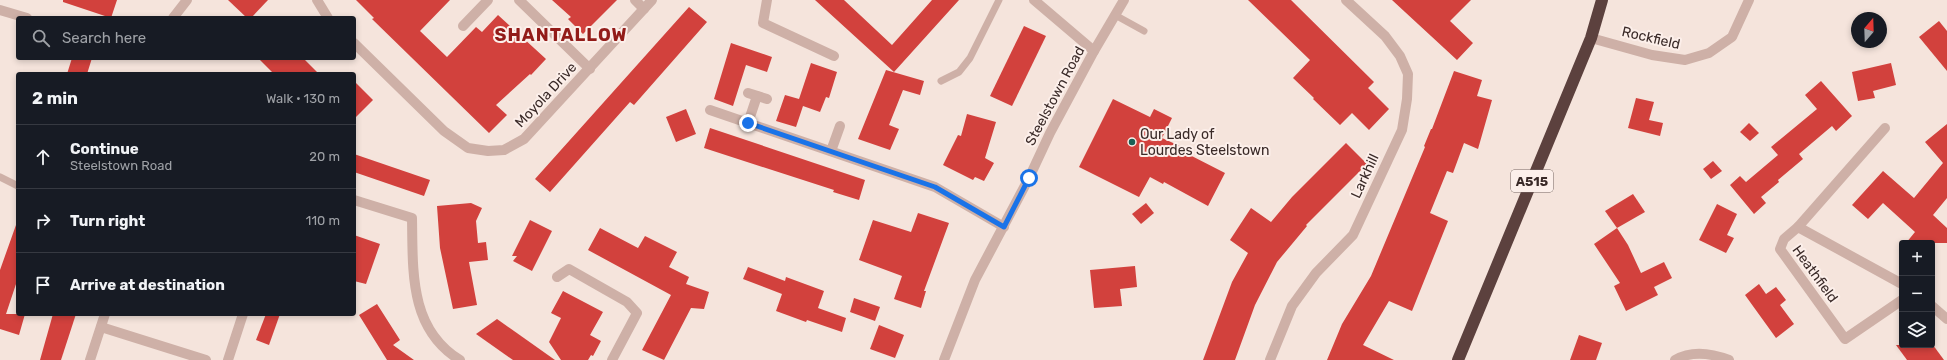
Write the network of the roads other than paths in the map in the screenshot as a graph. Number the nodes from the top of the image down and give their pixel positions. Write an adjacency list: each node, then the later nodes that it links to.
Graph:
1 (187, 0): 18 (street)
2 (317, 0): 19 (street)
3 (488, 0): 20 (street)
4 (519, 0): 26 (street)
5 (635, 0): 14 (street)
6 (652, 0): 14 (street, Moyola Drive)
7 (767, 0): 25 (street)
8 (999, 0): 27 (lane)
9 (1034, 0): 24 (street)
10 (1124, 0): 16 (street, Steelstown Road)
11 (1346, 0): 53 (street, Larkhill)
12 (1602, 0): 22 (highway, A515)
13 (1749, 0): 22 (street, Rockfield)
14 (644, 9): 26 (street, Moyola Drive)
15 (0, 10): 17 (street)
16 (1115, 15): 21 (lane); 24 (street, Steelstown Road)
17 (20, 16)
18 (175, 16)
19 (327, 16)
20 (463, 26)
21 (1144, 31)
22 (1591, 38): 54 (highway, A515)
23 (356, 45): 26 (street, Moyola Drive)
24 (1094, 51): 37 (street, Steelstown Road)
25 (834, 56)
26 (590, 69)
27 (941, 80)
28 (757, 96): 30 (street)
29 (710, 110): 30 (street)
30 (748, 123): 33 (street)
31 (840, 126): 33 (street)
32 (1885, 128): 38 (street)
33 (831, 151): 37 (street)
34 (0, 177): 35 (lane)
35 (16, 185)
36 (356, 201): 50 (street)
37 (1004, 227): 52 (street, Steelstown Road)
38 (1798, 227): 40 (street, Heathfield); 41 (street, Heathfield)
39 (557, 277): 51 (street)
40 (1899, 282)
41 (1899, 302)
42 (1935, 309): 45 (street)
43 (105, 316): 46 (street)
44 (242, 316): 49 (street)
45 (1947, 319)
46 (101, 327): 47 (street); 48 (street)
47 (90, 360)
48 (206, 360)
49 (228, 360)
50 (460, 360)
51 (612, 360)
52 (944, 360)
53 (1270, 360)
54 (1458, 360)
55 (1675, 360): 56 (street)
56 (1729, 360)

